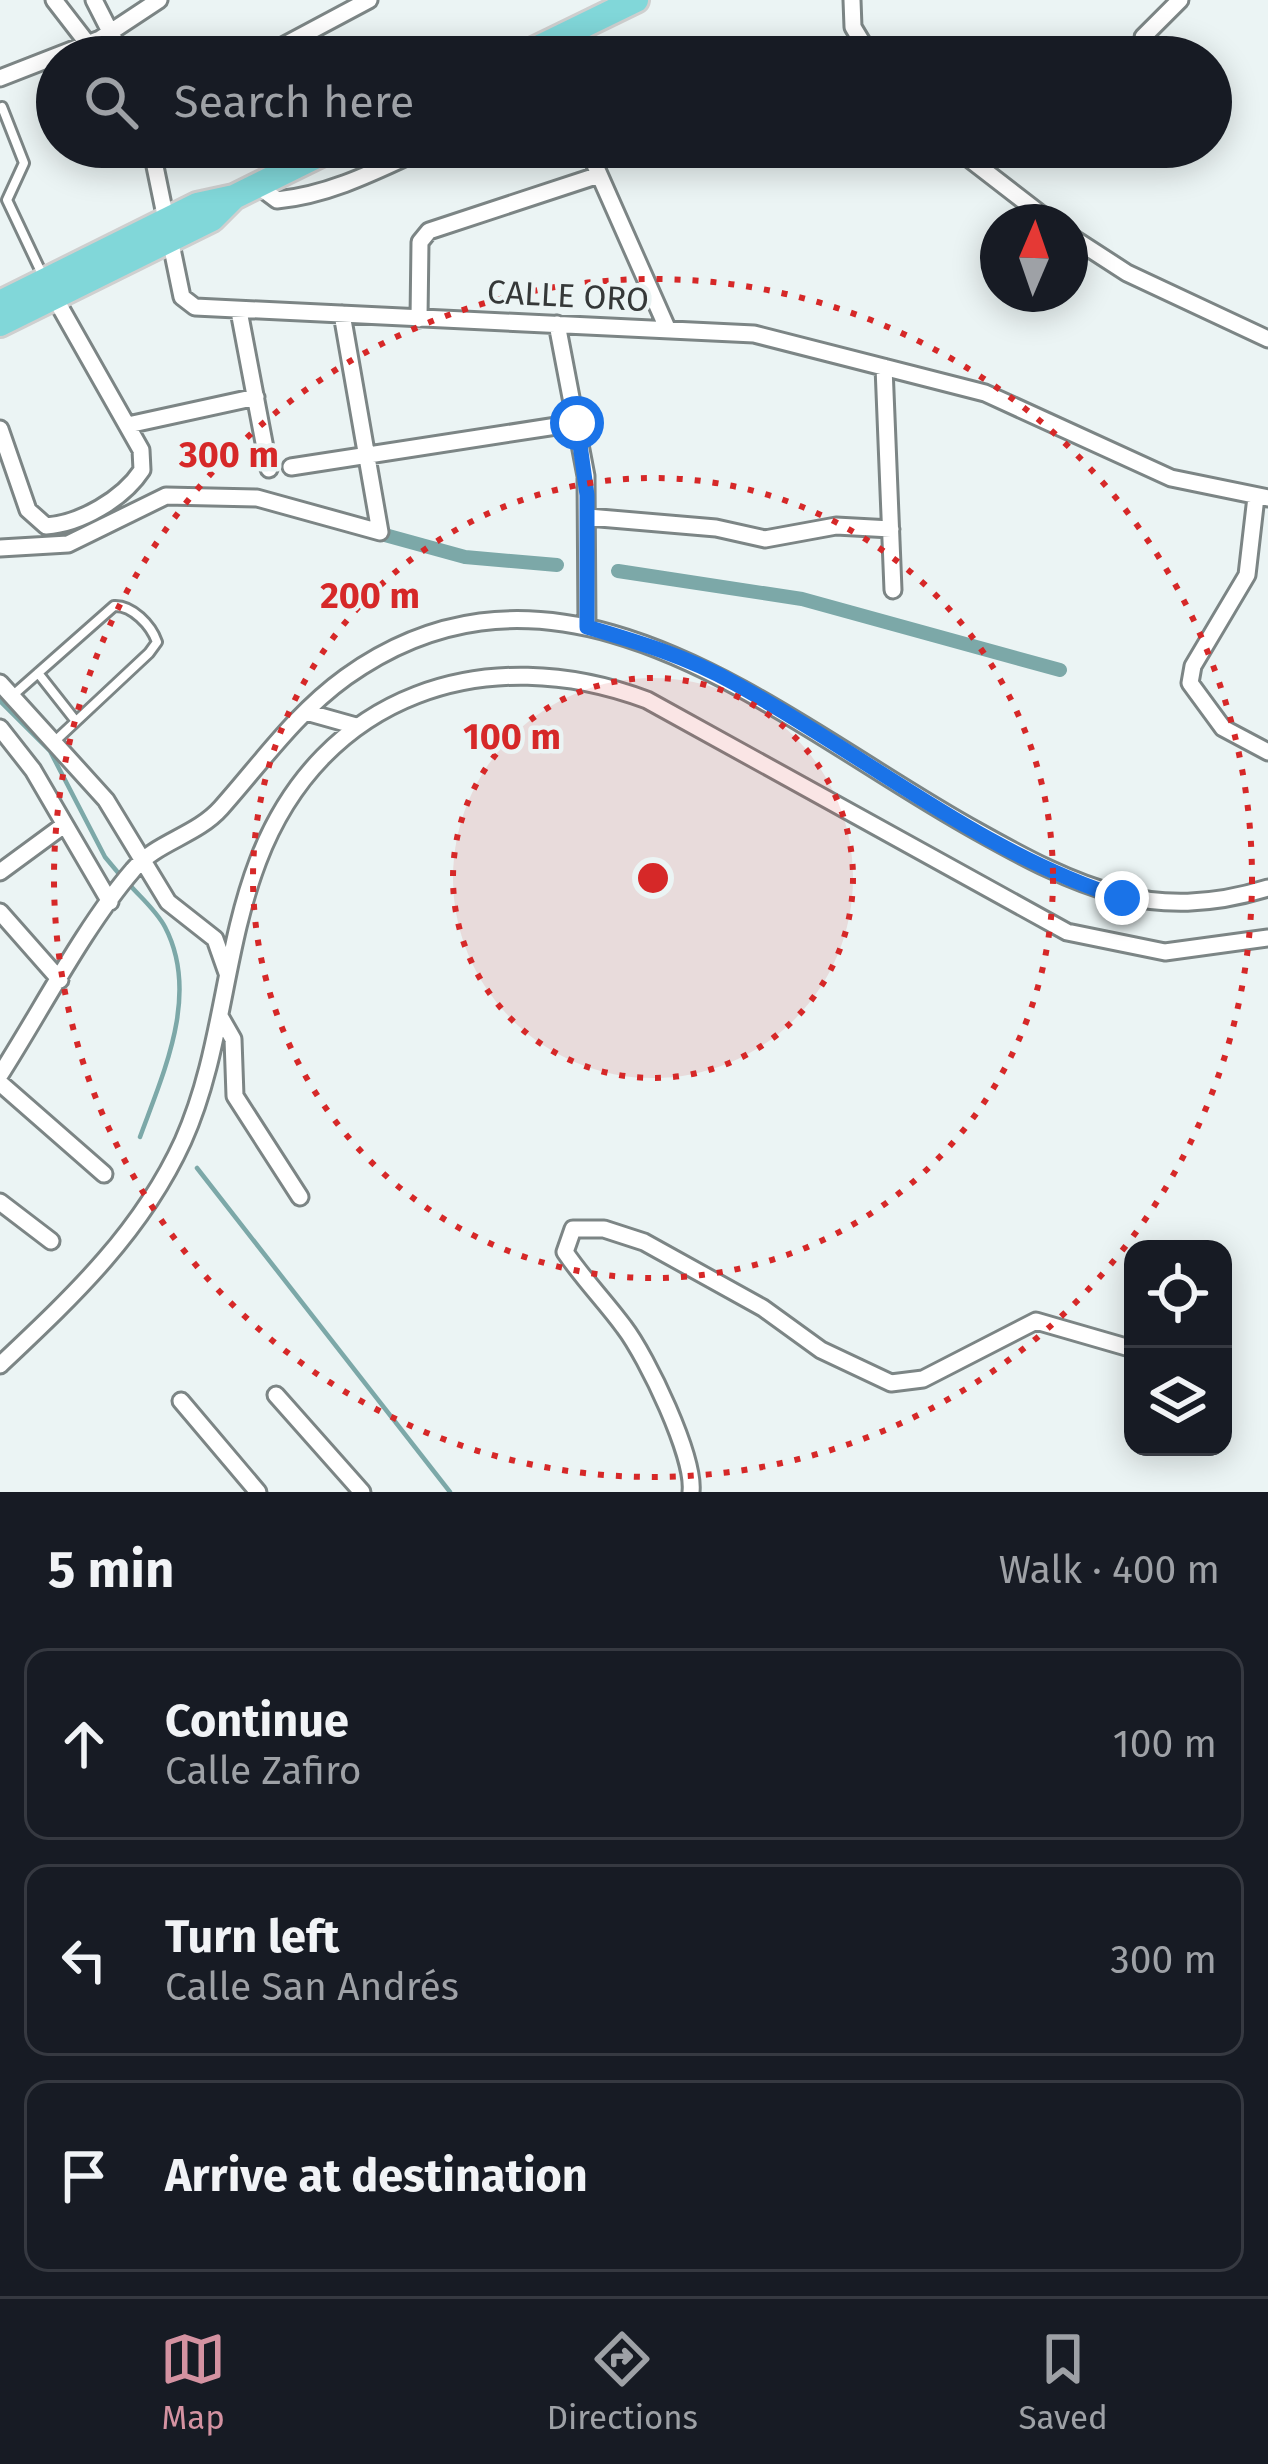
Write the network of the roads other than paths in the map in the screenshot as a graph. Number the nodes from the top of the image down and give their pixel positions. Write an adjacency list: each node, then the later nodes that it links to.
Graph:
1 (54, 0): 9 (street)
2 (94, 0): 8 (street)
3 (159, 0): 8 (street)
4 (369, 0): 12 (street)
5 (636, 0): 13 (main road)
6 (852, 0): 14 (street)
7 (1180, 0): 15 (street)
8 (112, 33): 10 (street); 11 (street)
9 (82, 36)
10 (105, 36)
11 (113, 36)
12 (301, 36)
13 (562, 36)
14 (858, 36)
15 (1145, 36)
16 (36, 64): 17 (street)
17 (0, 78)
18 (2, 107): 29 (lane)
19 (154, 168): 27 (street)
20 (292, 168): 25 (main road)
21 (383, 168): 25 (street)
22 (596, 168): 24 (street)
23 (982, 168): 26 (street)
24 (599, 175): 33 (street); 36 (street)
25 (257, 185): 27 (main road)
26 (1028, 204)
27 (165, 232): 29 (main road); 31 (street, CALLE ORO)
28 (1088, 248): 37 (street)
29 (50, 289): 30 (main road); 34 (main road); 41 (street)
30 (0, 303)
31 (239, 311): 32 (street, CALLE ORO); 39 (street)
32 (342, 314): 33 (street, CALLE ORO); 43 (street)
33 (419, 319): 35 (street, CALLE ORO)
34 (0, 324)
35 (557, 324): 36 (street, CALLE ORO); 40 (street)
36 (668, 330): 38 (street, CALLE ORO)
37 (1268, 339)
38 (884, 367): 46 (street, CALLE ORO); 48 (street)
39 (256, 397): 41 (street); 45 (street)
40 (577, 423): 43 (street); 47 (street)
41 (128, 425): 42 (street)
42 (0, 429)
43 (370, 455): 44 (street); 50 (street)
44 (291, 466)
45 (269, 469)
46 (1262, 497): 49 (street)
47 (588, 517): 48 (street); 52 (street)
48 (891, 530): 51 (street)
49 (1262, 530): 61 (street)
50 (0, 548)
51 (893, 590)
52 (587, 627): 56 (street); 65 (street)
53 (38, 673): 55 (lane); 57 (lane); 57 (lane)
54 (0, 683): 55 (street)
55 (13, 696): 60 (street)
56 (306, 712): 58 (street); 63 (street)
57 (75, 720): 60 (lane)
58 (356, 726): 68 (street); 69 (street)
59 (0, 728): 62 (street)
60 (53, 742): 63 (street)
61 (1268, 752)
62 (64, 825): 64 (street); 66 (street)
63 (136, 866): 66 (street); 69 (street)
64 (0, 872)
65 (1268, 888)
66 (114, 896): 70 (street)
67 (0, 911): 70 (street)
68 (1268, 938)
69 (228, 976): 71 (street)
70 (60, 980): 72 (street)
71 (221, 1018): 74 (street); 78 (street)
72 (0, 1080): 73 (street)
73 (104, 1174)
74 (300, 1197)
75 (0, 1202): 76 (street)
76 (51, 1241)
77 (1130, 1348): 83 (street)
78 (0, 1365)
79 (276, 1395): 82 (street)
80 (181, 1401): 81 (street)
81 (258, 1492)
82 (362, 1492)
83 (691, 1492)

